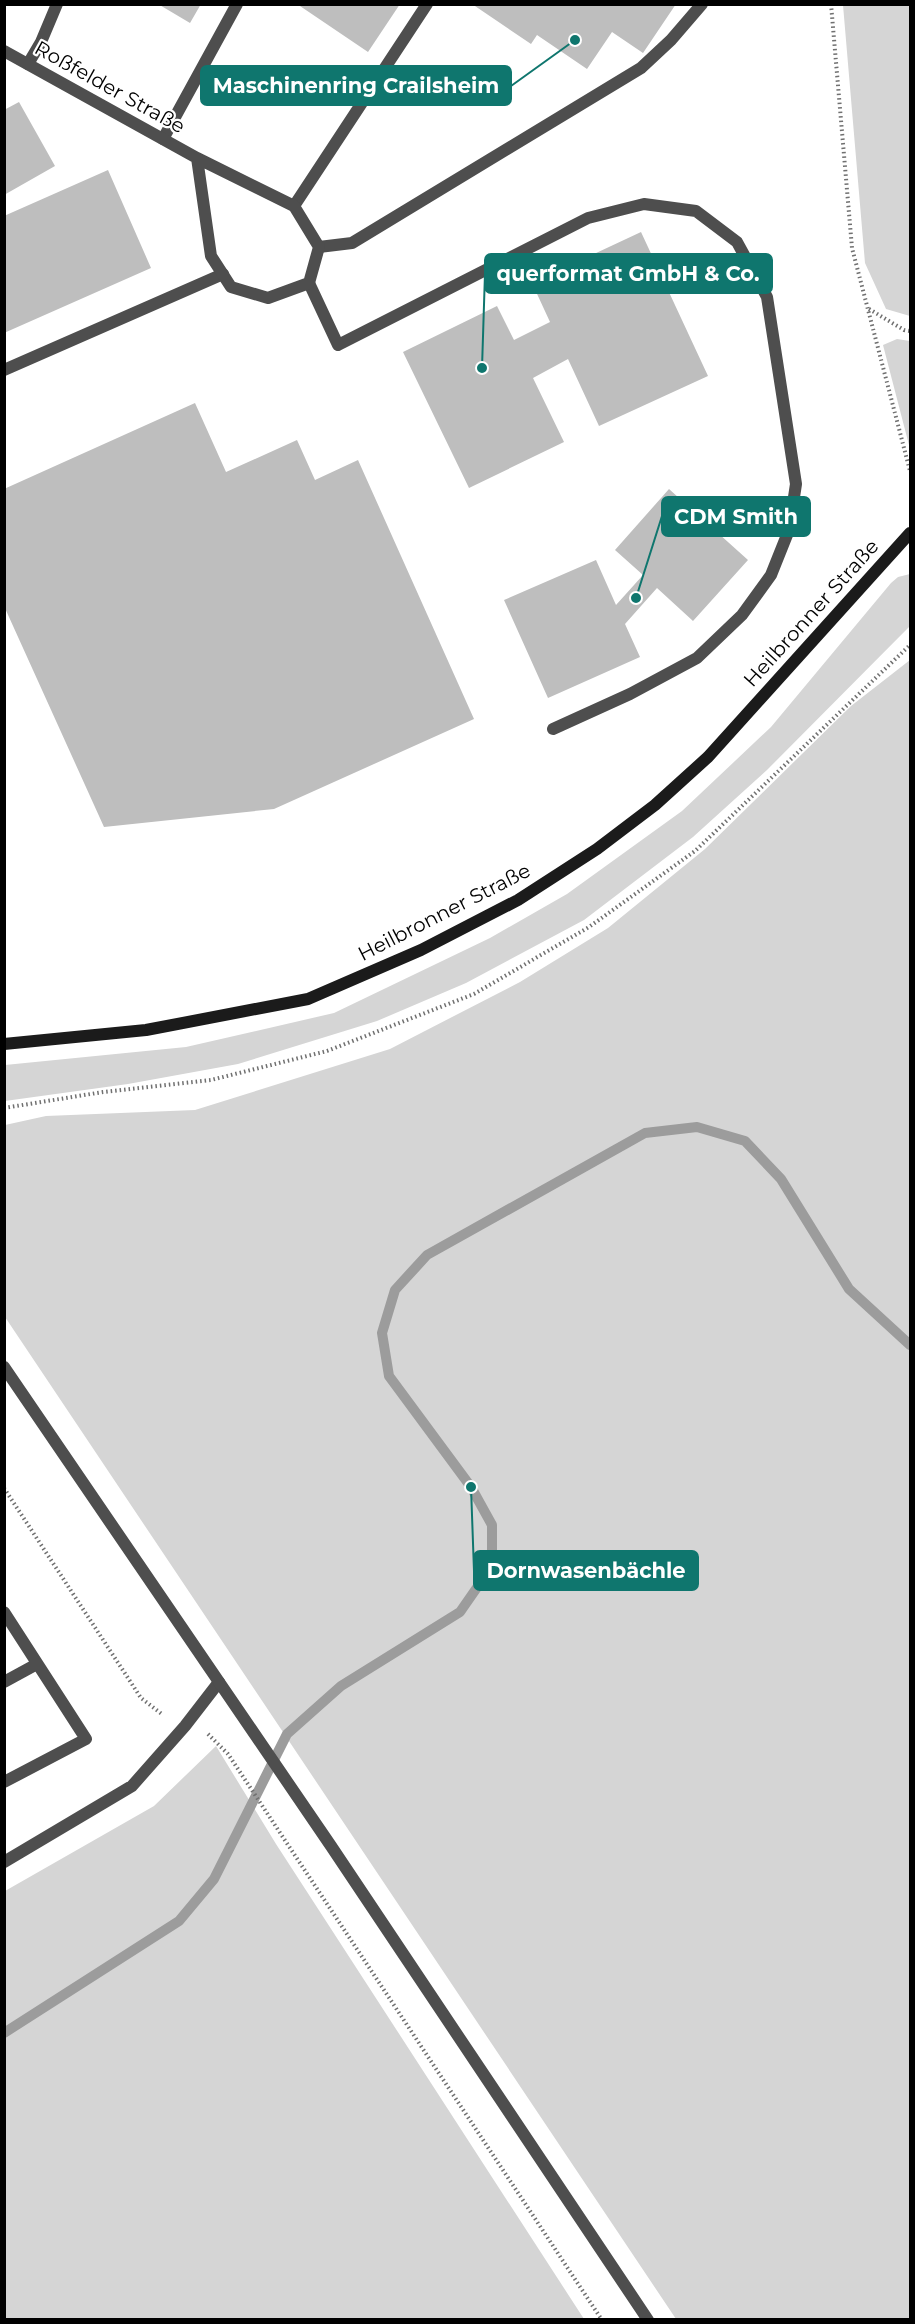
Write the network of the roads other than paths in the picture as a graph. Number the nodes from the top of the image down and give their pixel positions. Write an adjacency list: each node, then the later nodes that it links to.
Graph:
1 (57, 4): 6 (street)
2 (237, 4): 7 (street)
3 (427, 4): 9 (street)
4 (702, 4): 10 (street)
5 (4, 51): 6 (street, Roßfelder Straße)
6 (28, 63): 7 (street, Roßfelder Straße)
7 (163, 139): 8 (street, Roßfelder Straße)
8 (197, 158): 9 (street, Roßfelder Straße); 11 (street, Roßfelder Straße)
9 (294, 206): 10 (street)
10 (319, 247): 12 (street)
11 (223, 274): 12 (street, Roßfelder Straße); 13 (street)
12 (309, 283): 15 (street)
13 (4, 370)
14 (910, 533): 16 (main road, Heilbronner Straße)
15 (553, 729)
16 (4, 1044)
17 (4, 1367): 21 (street)
18 (4, 1612): 19 (street)
19 (38, 1664): 20 (street); 22 (street)
20 (4, 1682)
21 (219, 1682): 23 (street); 24 (street)
22 (4, 1782)
23 (4, 1862)
24 (648, 2319)

